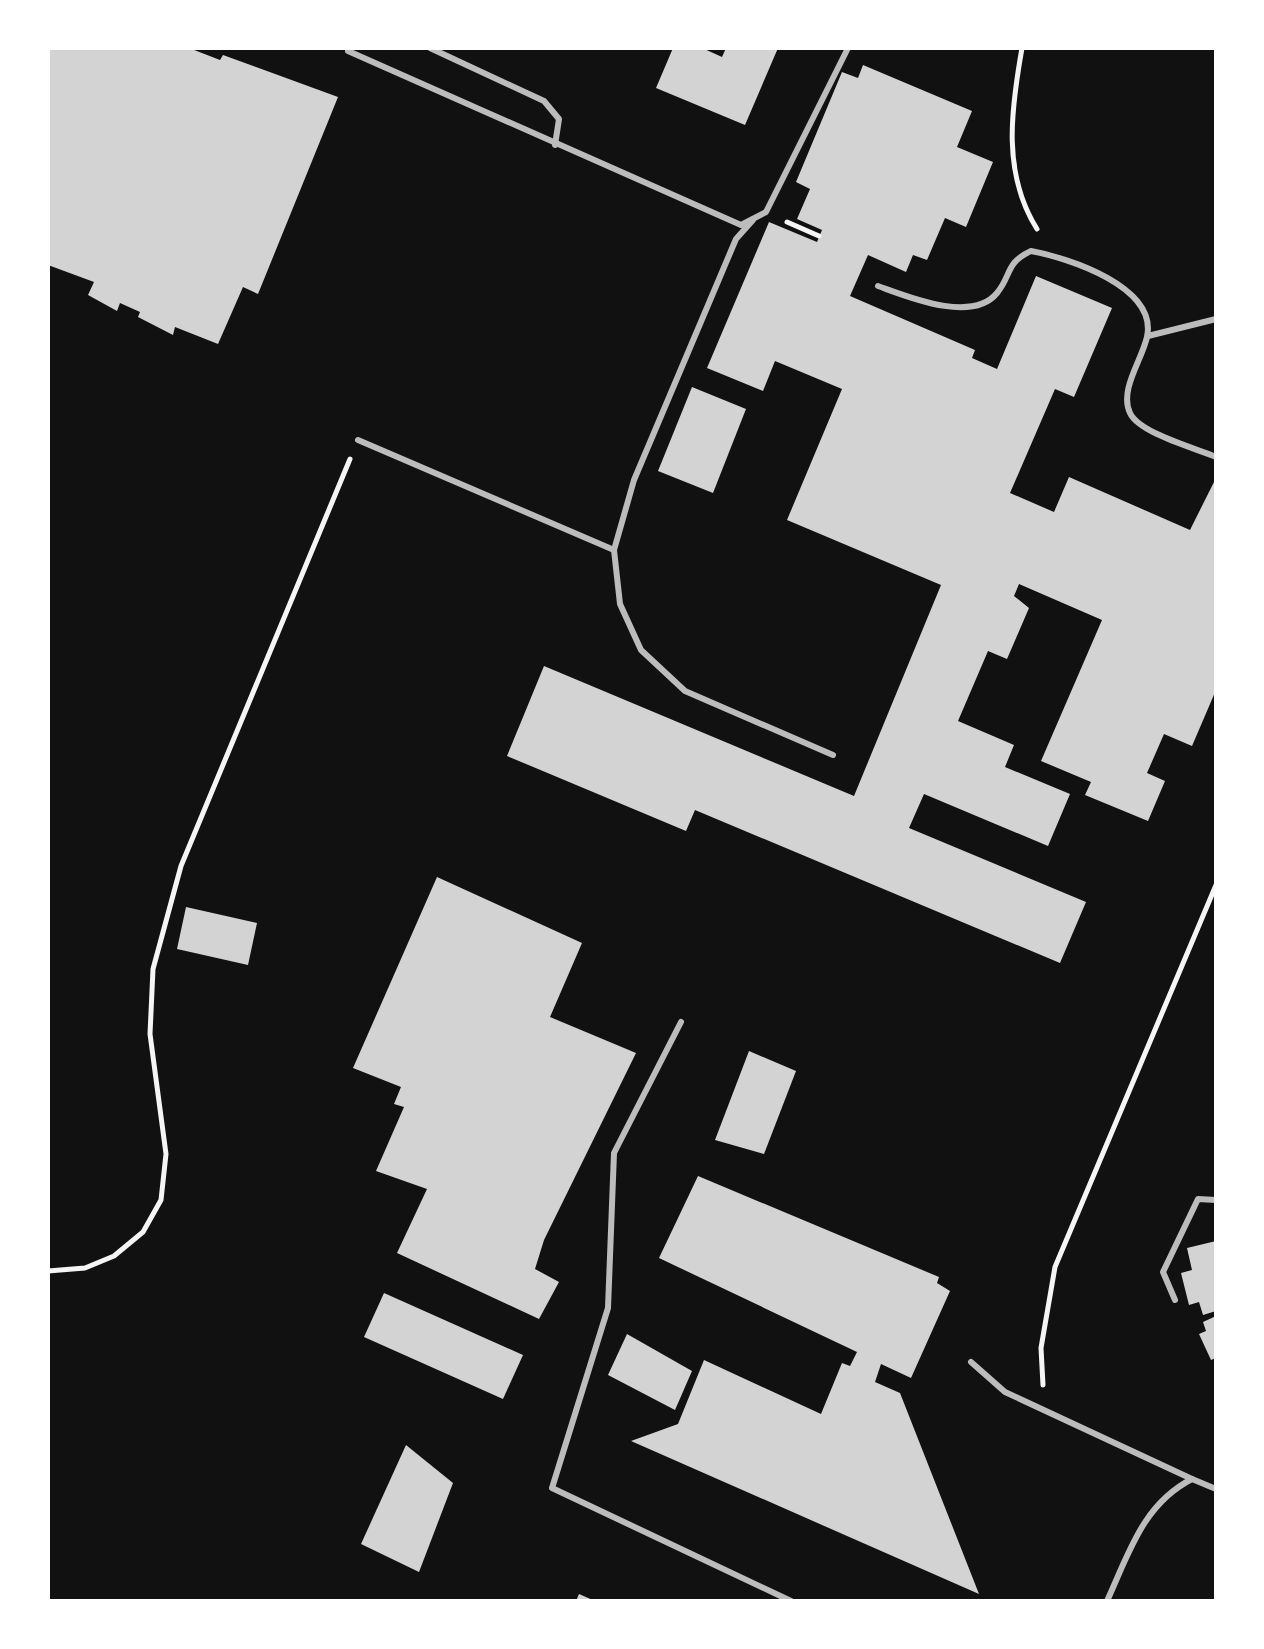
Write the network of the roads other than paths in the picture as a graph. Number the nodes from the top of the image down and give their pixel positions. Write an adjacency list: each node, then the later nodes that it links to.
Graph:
1 (430, 48): 4 (lane)
2 (848, 48): 5 (lane)
3 (348, 51): 4 (lane)
4 (555, 145): 5 (lane)
5 (753, 220): 11 (lane)
6 (878, 286): 8 (lane)
7 (1216, 319): 8 (lane)
8 (1148, 336): 10 (lane)
9 (358, 440): 11 (lane)
10 (1216, 457)
11 (614, 550): 12 (lane)
12 (833, 755)
13 (681, 1022): 19 (lane)
14 (1216, 1200): 15 (lane)
15 (1175, 1300)
16 (971, 1362): 17 (lane)
17 (1192, 1479): 18 (lane); 20 (lane)
18 (1216, 1489)
19 (791, 1601)
20 (1107, 1601)

